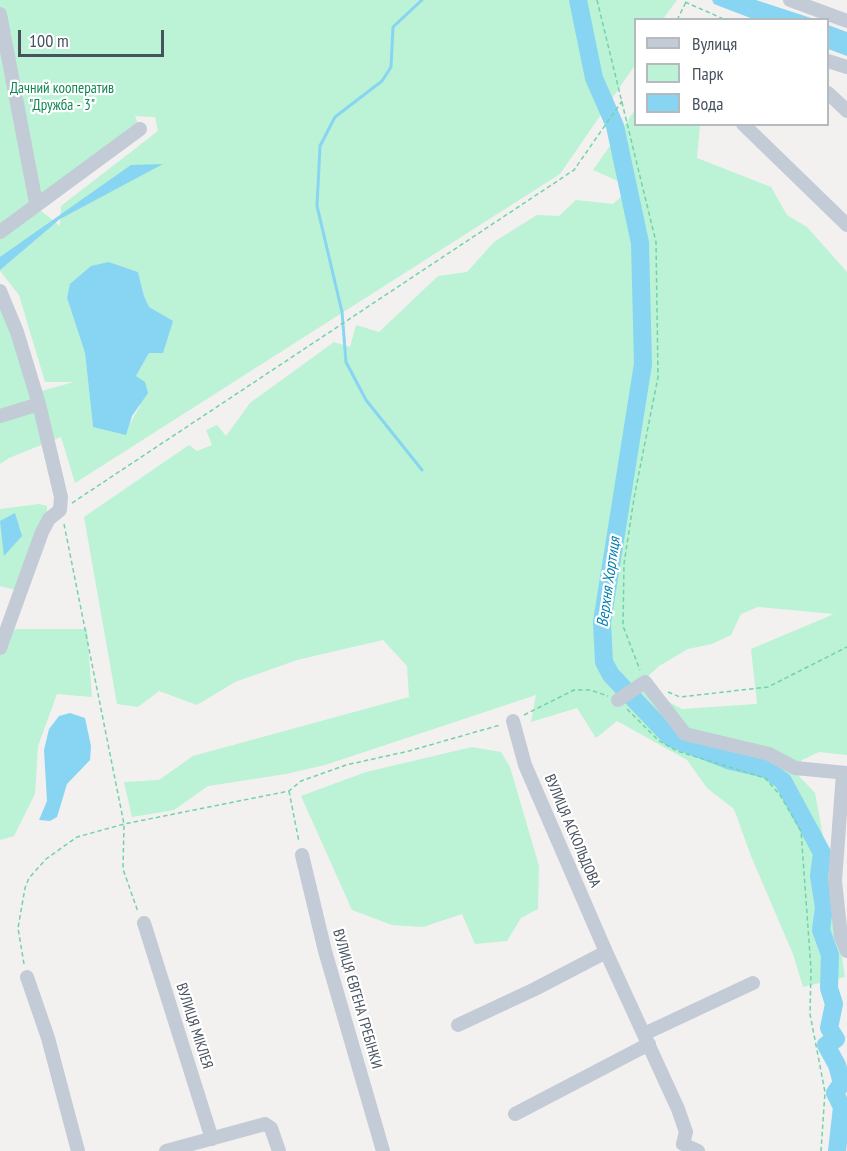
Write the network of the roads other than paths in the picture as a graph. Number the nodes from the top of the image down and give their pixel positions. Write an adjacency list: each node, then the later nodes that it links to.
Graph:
1 (790, 0): 3 (street)
2 (0, 14): 10 (street)
3 (847, 21)
4 (829, 61): 5 (street)
5 (847, 68)
6 (829, 94): 7 (street)
7 (847, 111)
8 (745, 126): 11 (street)
9 (140, 129): 10 (street)
10 (36, 203): 12 (street)
11 (847, 225)
12 (0, 232)
13 (0, 291): 14 (street)
14 (39, 404): 15 (street); 16 (street)
15 (0, 416)
16 (0, 648)
17 (618, 700): 19 (street)
18 (513, 721): 23 (street, ВУЛИЦЯ АСКОЛЬДОВА)
19 (845, 773): 22 (street)
20 (302, 855): 34 (street, ВУЛИЦЯ ЄВГЕНА ГРЕБІНКИ)
21 (144, 923): 29 (street, ВУЛИЦЯ МІКЛЕЯ)
22 (847, 951)
23 (606, 952): 26 (street); 27 (street, ВУЛИЦЯ АСКОЛЬДОВА)
24 (27, 977): 31 (street)
25 (753, 983): 27 (street)
26 (458, 1025)
27 (646, 1039): 28 (street); 30 (street, ВУЛИЦЯ АСКОЛЬДОВА)
28 (515, 1114)
29 (213, 1139): 32 (street); 33 (street)
30 (683, 1144): 35 (street); 36 (street)
31 (78, 1151)
32 (166, 1151)
33 (279, 1151)
34 (383, 1151)
35 (670, 1151)
36 (698, 1151)

